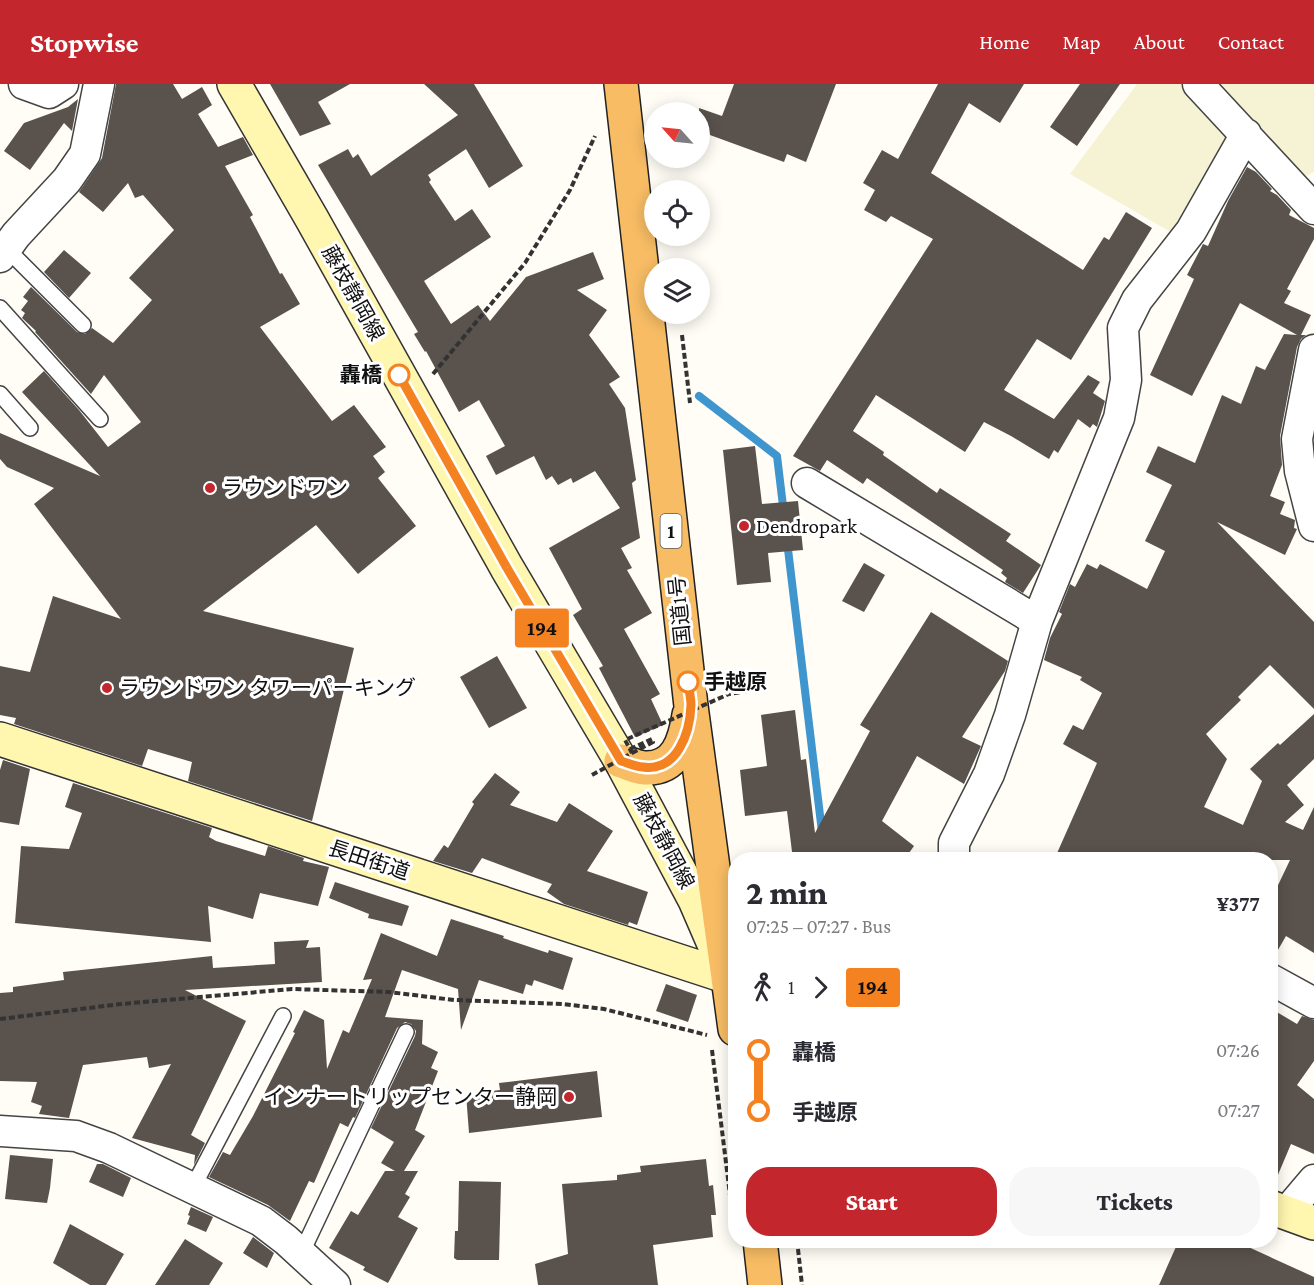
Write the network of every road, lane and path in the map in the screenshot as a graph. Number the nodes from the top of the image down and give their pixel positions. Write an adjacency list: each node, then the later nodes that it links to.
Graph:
1 (19, 84): 8 (street)
2 (24, 84): 3 (street)
3 (63, 84)
4 (99, 84): 12 (street)
5 (234, 84): 28 (main road, 藤枝静岡線)
6 (621, 84): 26 (highway, 国道1号 / 1)
7 (1198, 84): 9 (street)
8 (0, 95)
9 (1246, 134): 11 (street); 24 (street)
10 (596, 135): 17 (path)
11 (1314, 209)
12 (3, 253): 14 (lane)
13 (0, 308): 20 (lane)
14 (83, 325)
15 (681, 325): 19 (path)
16 (1314, 350): 23 (street)
17 (430, 377)
18 (0, 394): 21 (lane)
19 (690, 403)
20 (100, 419)
21 (30, 428)
22 (807, 483): 24 (street)
23 (1314, 526)
24 (1037, 621): 30 (street)
25 (728, 689): 28 (path, bridge)
26 (691, 706): 28 (highway); 31 (highway, 国道1号 / 1)
27 (0, 739): 33 (main road, 長田街道)
28 (627, 754): 28 (path, bridge); 29 (path, bridge); 32 (main road, 藤枝静岡線)
29 (592, 775)
30 (954, 852)
31 (728, 912)
32 (728, 972)
33 (728, 980)
34 (1278, 983): 36 (street)
35 (728, 995): 40 (highway, 国道1号 / 1)
36 (1314, 1003)
37 (283, 1016): 44 (lane)
38 (0, 1019): 40 (path)
39 (406, 1032): 48 (lane)
40 (717, 1033): 42 (path)
41 (0, 1131): 44 (street)
42 (728, 1158)
43 (1314, 1180): 45 (street)
44 (192, 1189): 48 (street)
45 (1290, 1214)
46 (761, 1248): 50 (highway)
47 (797, 1248): 51 (path)
48 (301, 1254): 49 (street)
49 (335, 1285)
50 (765, 1285)
51 (802, 1285)

